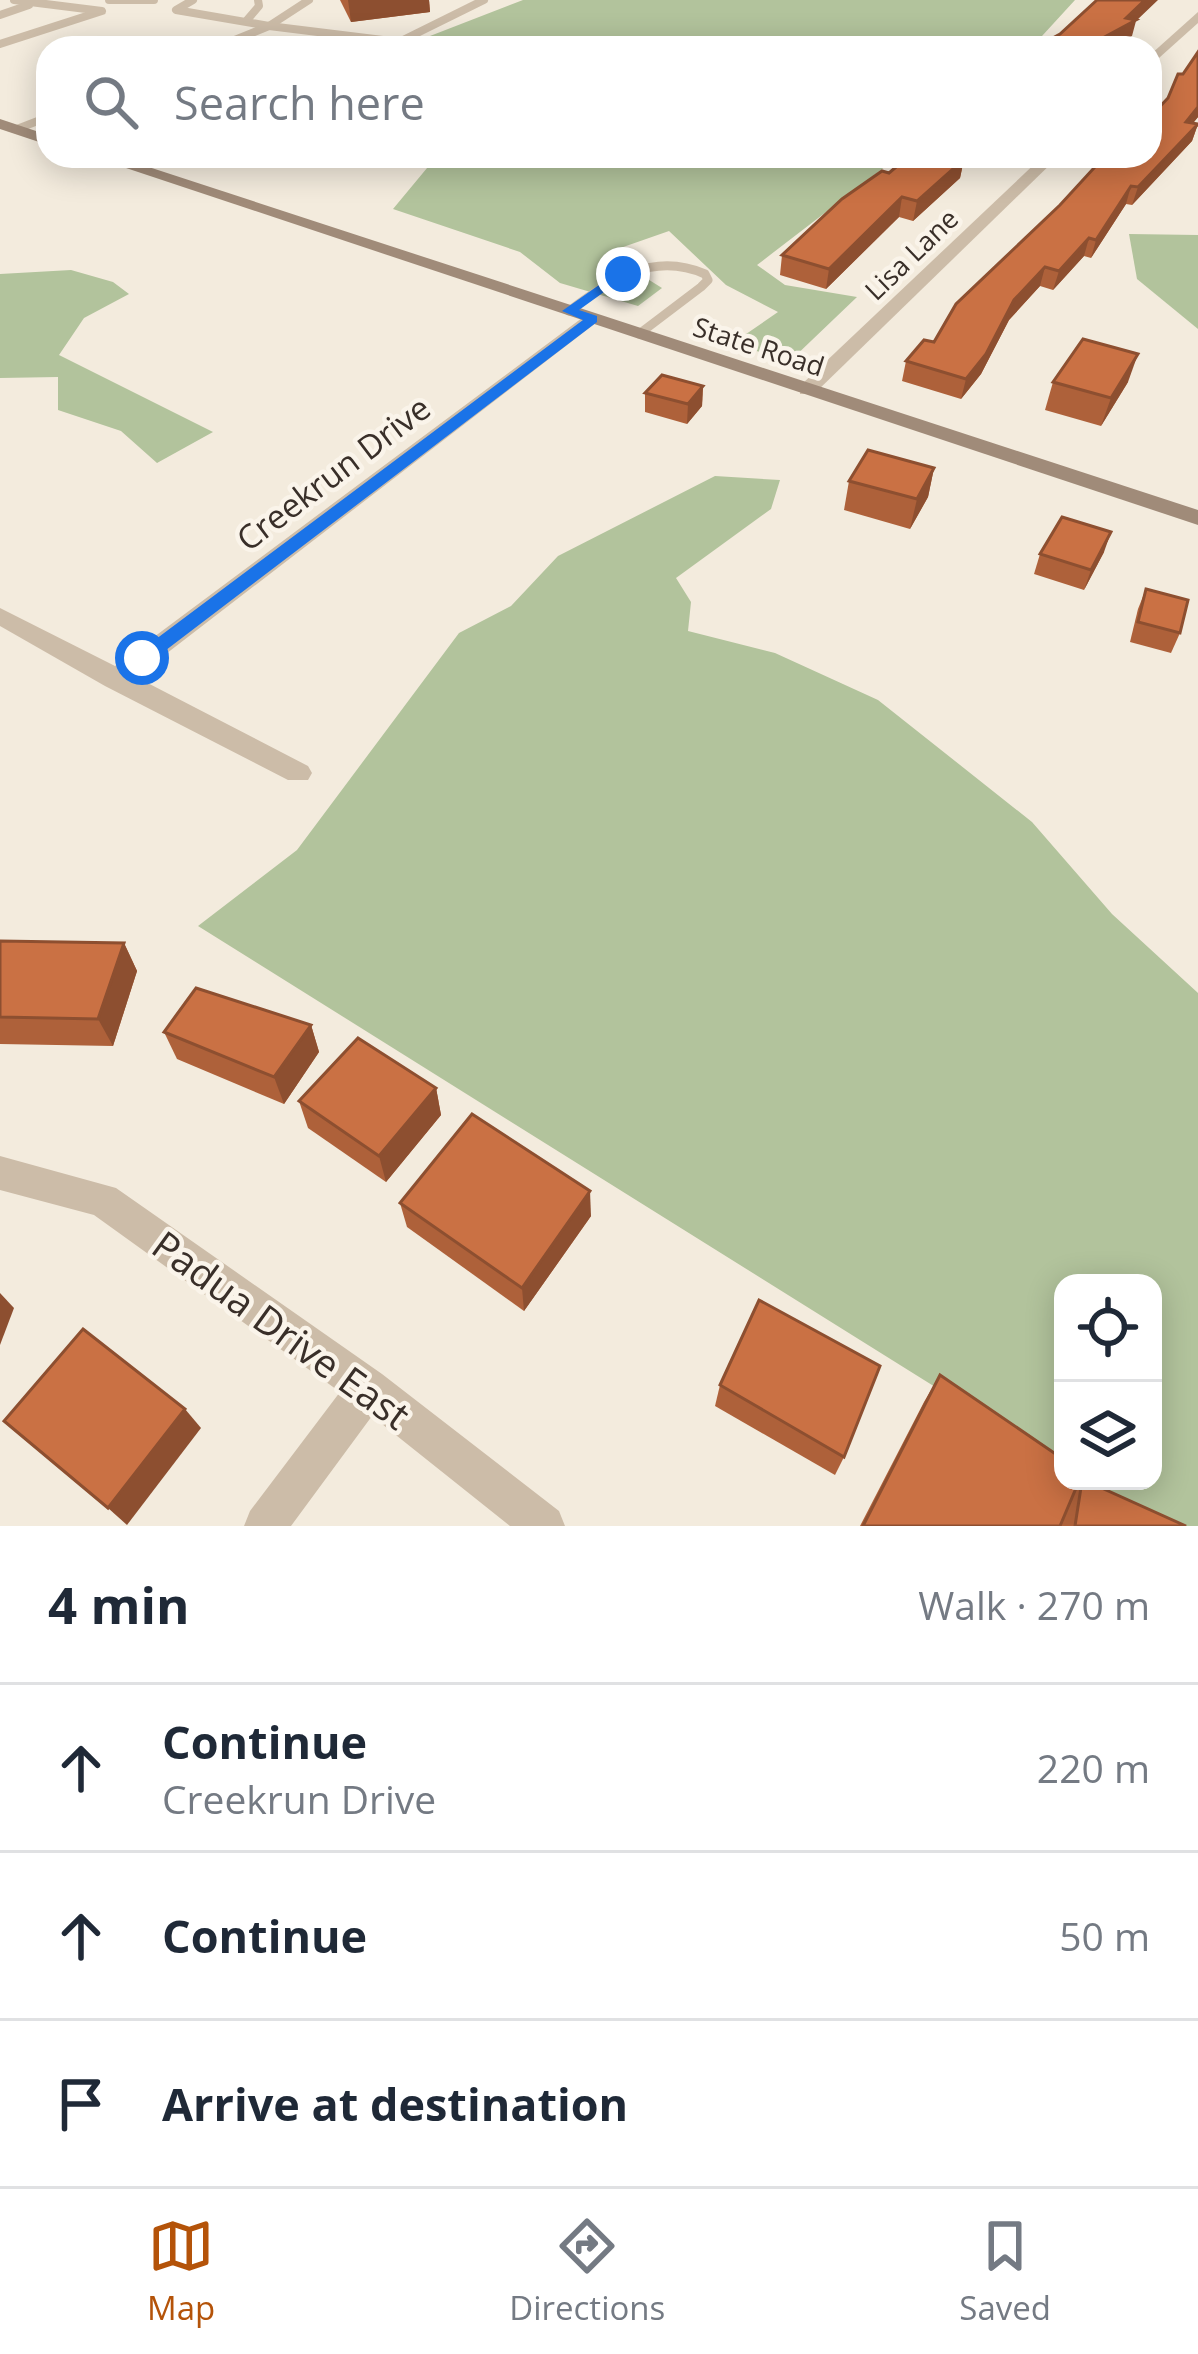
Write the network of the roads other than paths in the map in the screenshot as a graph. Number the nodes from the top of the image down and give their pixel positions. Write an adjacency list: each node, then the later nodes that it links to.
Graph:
1 (14, 0): 8 (lane)
2 (109, 0): 3 (lane)
3 (154, 0)
4 (193, 0): 11 (lane)
5 (258, 0): 11 (lane)
6 (309, 0): 12 (lane)
7 (484, 0): 15 (lane)
8 (34, 3): 9 (lane); 16 (lane)
9 (0, 15)
10 (1198, 16): 17 (street)
11 (247, 20): 12 (lane)
12 (269, 26): 13 (lane); 14 (lane)
13 (244, 36)
14 (350, 36)
15 (411, 36)
16 (0, 44)
17 (1162, 50)
18 (134, 168): 20 (main road, State Road)
19 (1039, 168): 23 (street, Lisa Lane)
20 (568, 311): 21 (main road, State Road); 22 (lane)
21 (592, 319): 22 (main road, State Road); 26 (street, Creekrun Drive)
22 (639, 334): 23 (main road, State Road)
23 (807, 390): 24 (main road, State Road)
24 (1198, 518)
25 (0, 616): 26 (street)
26 (114, 680): 27 (street)
27 (298, 773)
28 (0, 1173): 29 (street, Padua Drive East)
29 (368, 1388): 30 (street); 31 (street, Padua Drive East)
30 (266, 1526)
31 (544, 1526)

